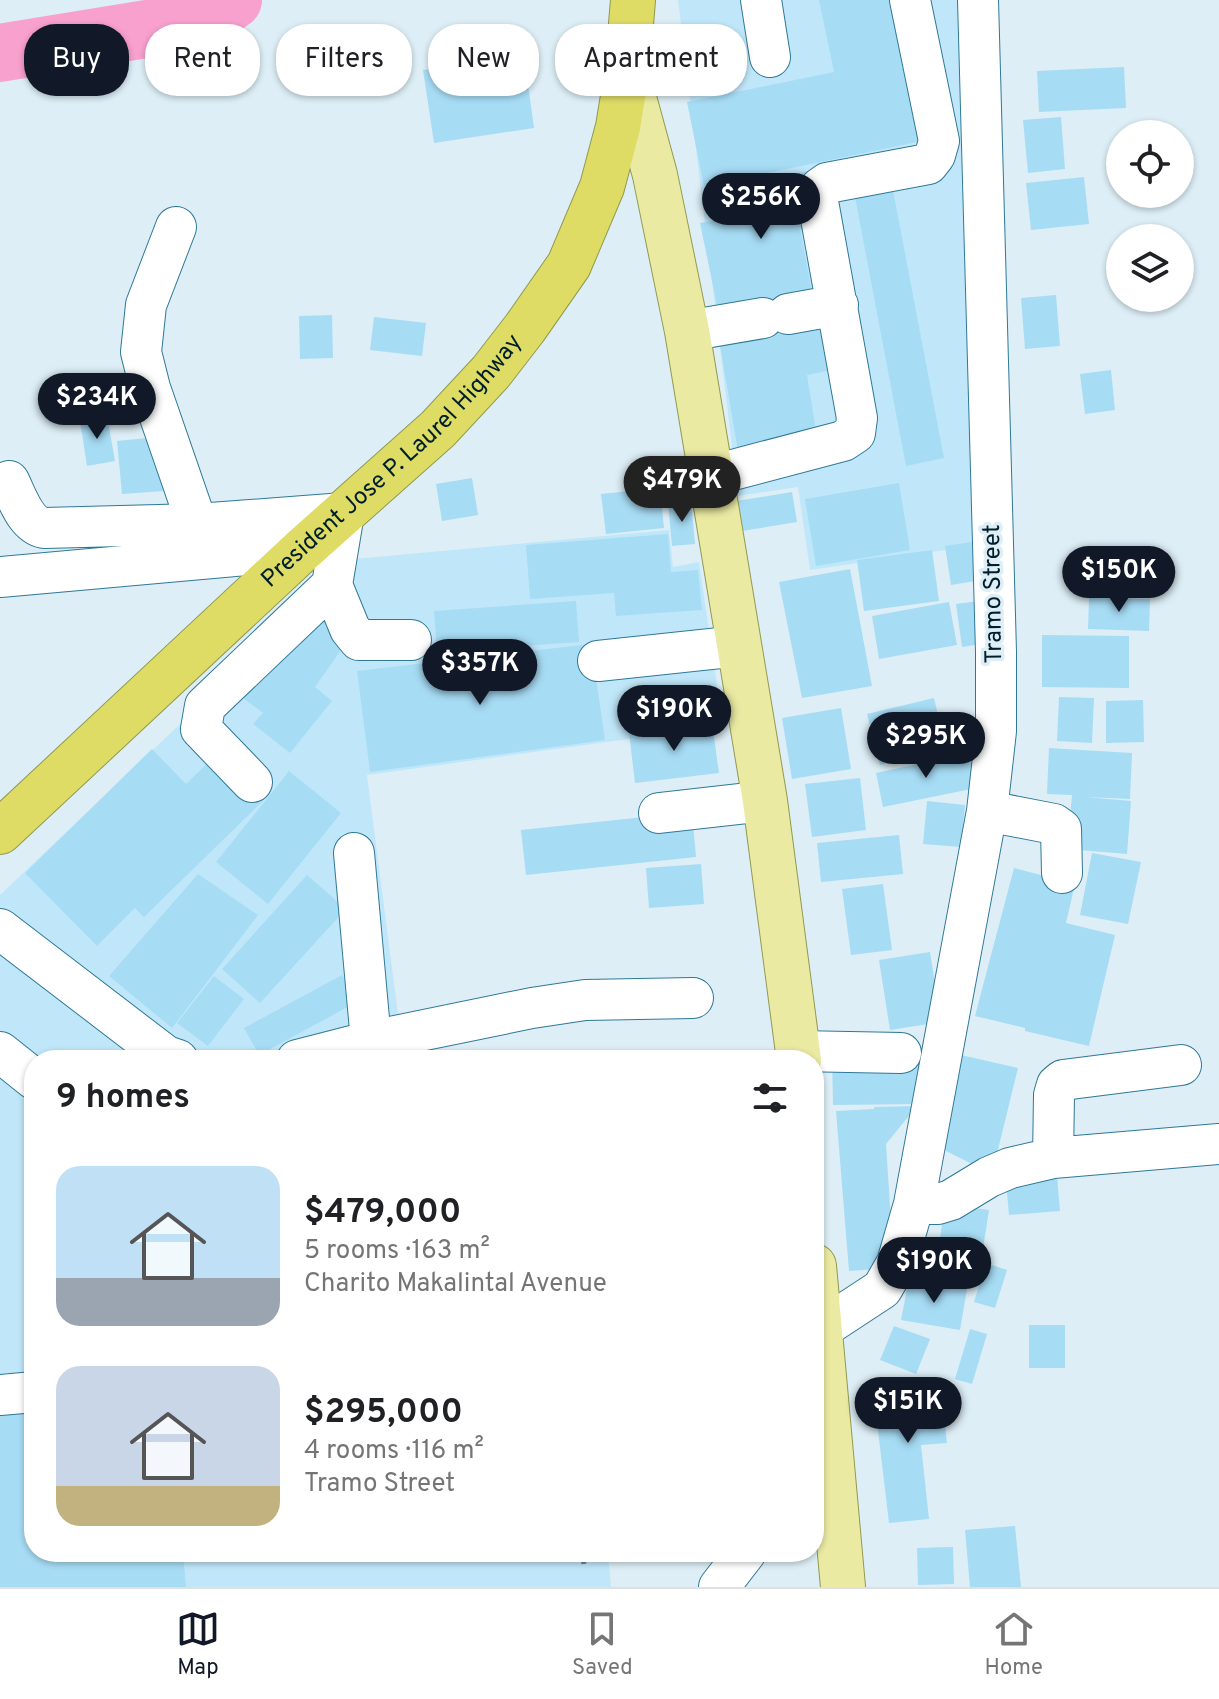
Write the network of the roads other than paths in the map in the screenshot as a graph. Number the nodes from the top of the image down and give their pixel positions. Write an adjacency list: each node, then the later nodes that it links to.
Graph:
1 (633, 0): 5 (highway, President Jose P. Laurel Highway)
2 (761, 0): 6 (street)
3 (910, 0): 10 (street)
4 (978, 0): 24 (street, Tramo Street)
5 (631, 24)
6 (770, 57)
7 (623, 96): 14 (highway, President Jose P. Laurel Highway)
8 (634, 96): 11 (main road)
9 (176, 227): 15 (street)
10 (838, 305): 11 (street); 12 (street)
11 (687, 331): 12 (main road)
12 (710, 476): 20 (main road)
13 (9, 481): 15 (street)
14 (344, 513): 15 (street); 16 (highway, President Jose P. Laurel Highway); 18 (street)
15 (197, 524)
16 (302, 550): 17 (street); 26 (highway, President Jose P. Laurel Highway)
17 (0, 577)
18 (332, 585): 19 (street); 22 (street)
19 (411, 640)
20 (739, 646): 21 (street); 23 (main road)
21 (598, 661)
22 (252, 782)
23 (765, 801): 25 (street); 34 (main road)
24 (987, 811): 28 (street); 42 (street, Tramo Street)
25 (659, 813)
26 (0, 832)
27 (354, 853): 31 (street)
28 (1062, 873)
29 (0, 929): 32 (street)
30 (693, 998): 31 (street)
31 (371, 1041): 33 (street)
32 (158, 1050)
33 (336, 1050)
34 (797, 1050)
35 (0, 1052): 39 (street)
36 (901, 1053): 37 (street)
37 (824, 1054)
38 (1181, 1065): 41 (street)
39 (24, 1071)
40 (1219, 1144): 41 (street)
41 (1053, 1158): 42 (street)
42 (914, 1204): 43 (street, Tramo Street)
43 (824, 1327)
44 (24, 1393): 45 (street)
45 (0, 1395)
46 (824, 1480): 49 (main road)
47 (738, 1562): 48 (street)
48 (719, 1587)
49 (843, 1587)

